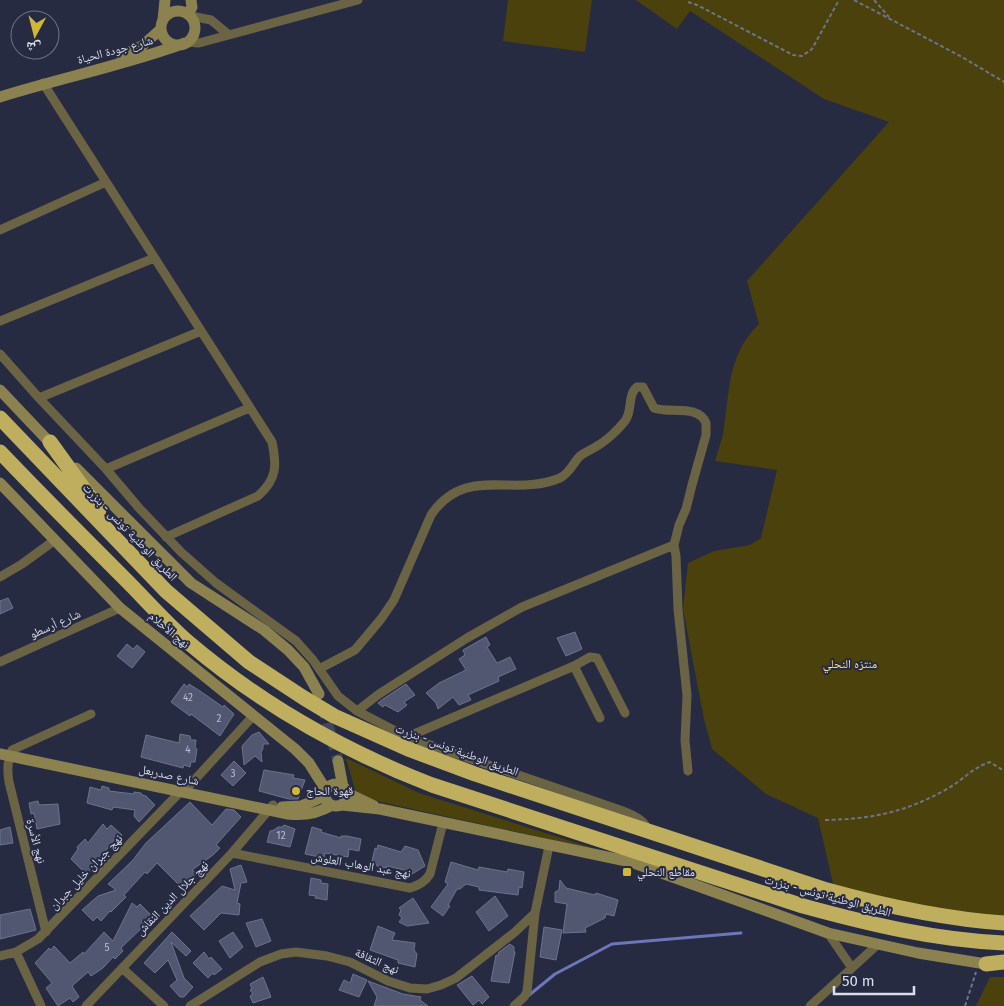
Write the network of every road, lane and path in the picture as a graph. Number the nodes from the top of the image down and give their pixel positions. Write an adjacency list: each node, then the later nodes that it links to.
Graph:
1 (164, 0): 11 (street)
2 (190, 0): 9 (street)
3 (358, 0): 12 (street, شارع جودة الحياة)
4 (839, 0): 8 (path)
5 (854, 0): 7 (path)
6 (874, 0): 10 (path)
7 (859, 1): 10 (path)
8 (688, 2)
9 (190, 15): 11 (street); 12 (street); 13 (street)
10 (891, 19): 15 (path)
11 (162, 24): 13 (street); 14 (street, شارع جودة الحياة)
12 (229, 35): 13 (street, شارع جودة الحياة)
13 (186, 43): 14 (street, شارع جودة الحياة)
14 (48, 82): 16 (street, شارع جودة الحياة); 17 (street)
15 (1004, 82)
16 (0, 97)
17 (106, 182): 18 (street); 19 (street)
18 (0, 230)
19 (154, 258): 20 (street); 21 (street)
20 (0, 321)
21 (201, 331): 24 (street); 25 (street)
22 (0, 354): 24 (street)
23 (0, 390): 27 (street)
24 (39, 398): 29 (street)
25 (250, 408): 29 (street); 31 (street)
26 (0, 418): 36 (highway, الطريق الوطنية تونس - بنزرت)
27 (50, 442): 36 (highway); 40 (street)
28 (0, 452): 65 (highway, الطريق الوطنية تونس - بنزرت)
29 (106, 468): 31 (street)
30 (0, 483): 32 (street, نهج الأحلام)
31 (166, 536): 39 (street)
32 (55, 540): 34 (street); 35 (street, نهج الأحلام)
33 (674, 545): 39 (street); 41 (street); 49 (street)
34 (0, 576)
35 (120, 608): 37 (street, شارع أرسطو); 44 (street, نهج الأحلام)
36 (201, 622): 58 (highway, الطريق الوطنية تونس - بنزرت)
37 (0, 662)
38 (574, 666): 42 (street); 45 (street); 46 (street)
39 (319, 670): 41 (street)
40 (319, 694)
41 (357, 711): 46 (street)
42 (625, 713)
43 (92, 714): 47 (street)
44 (254, 715): 51 (street, نهج جبران خليل جبران); 53 (street, نهج الأحلام)
45 (600, 718)
46 (407, 737): 58 (street)
47 (5, 751): 51 (street, شارع صدربعل); 63 (street, نهج الأسرة)
48 (338, 761): 52 (street)
49 (688, 771)
50 (1004, 771): 56 (path)
51 (185, 788): 54 (street, شارع صدربعل); 63 (street, نهج جبران خليل جبران)
52 (345, 790): 53 (street); 53 (street, شارع صدربعل); 55 (street)
53 (331, 799): 54 (street, شارع صدربعل); 55 (street)
54 (272, 808): 60 (street, نهج جلال الدين النقاش)
55 (380, 809): 57 (street)
56 (825, 820)
57 (443, 822): 59 (street); 60 (street, نهج عبد الوهاب العلوش)
58 (648, 832): 62 (highway, الطريق الوطنية تونس - بنزرت)
59 (548, 846): 61 (street); 64 (street)
60 (232, 854): 71 (street, نهج جلال الدين النقاش)
61 (535, 913): 76 (street, نهج الثقافة); 77 (street)
62 (1004, 923)
63 (46, 932): 67 (street, نهج جبران خليل جبران)
64 (828, 932): 66 (street); 72 (street)
65 (1004, 943)
66 (877, 945): 70 (street); 72 (street)
67 (16, 952): 68 (street, نهج جبران خليل جبران); 73 (street)
68 (0, 956)
69 (1004, 962): 70 (highway)
70 (982, 963): 79 (path)
71 (122, 968): 74 (street, نهج جلال الدين النقاش); 75 (street)
72 (852, 968): 78 (street)
73 (41, 1006)
74 (86, 1006)
75 (164, 1006)
76 (190, 1006)
77 (514, 1006)
78 (810, 1006)
79 (965, 1006)

